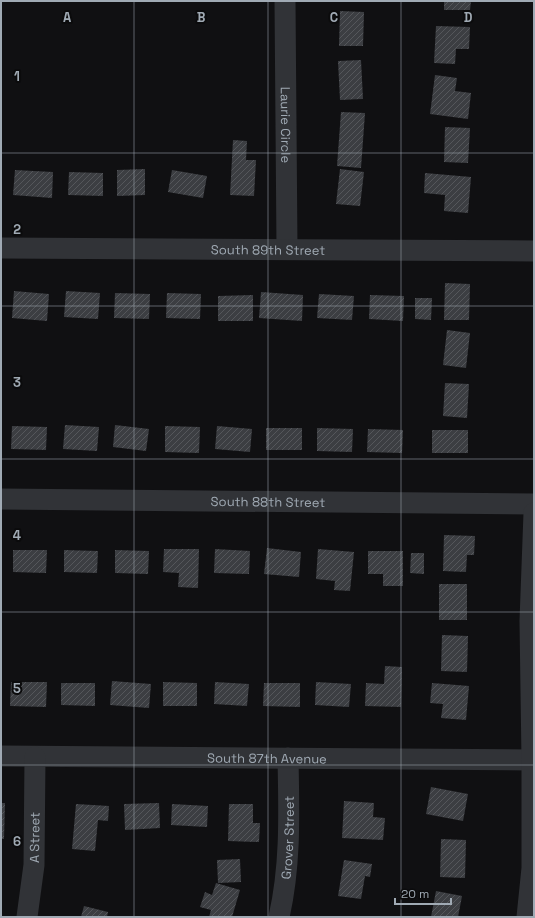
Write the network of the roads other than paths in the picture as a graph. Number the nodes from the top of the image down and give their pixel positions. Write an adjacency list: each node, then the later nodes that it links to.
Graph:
1 (285, 1): 3 (street, Laurie Circle)
2 (1, 248): 3 (street, South 89th Street)
3 (287, 249): 4 (street, South 89th Street)
4 (534, 251)
5 (1, 499): 6 (street, South 88th Street)
6 (534, 504)
7 (534, 513): 11 (street)
8 (1, 756): 9 (street, South 87th Avenue)
9 (35, 757): 10 (street, South 87th Avenue); 12 (street, A Street)
10 (288, 758): 11 (street, South 87th Avenue); 13 (street, Grover Street)
11 (532, 760): 14 (street)
12 (27, 917)
13 (279, 917)
14 (527, 917)

